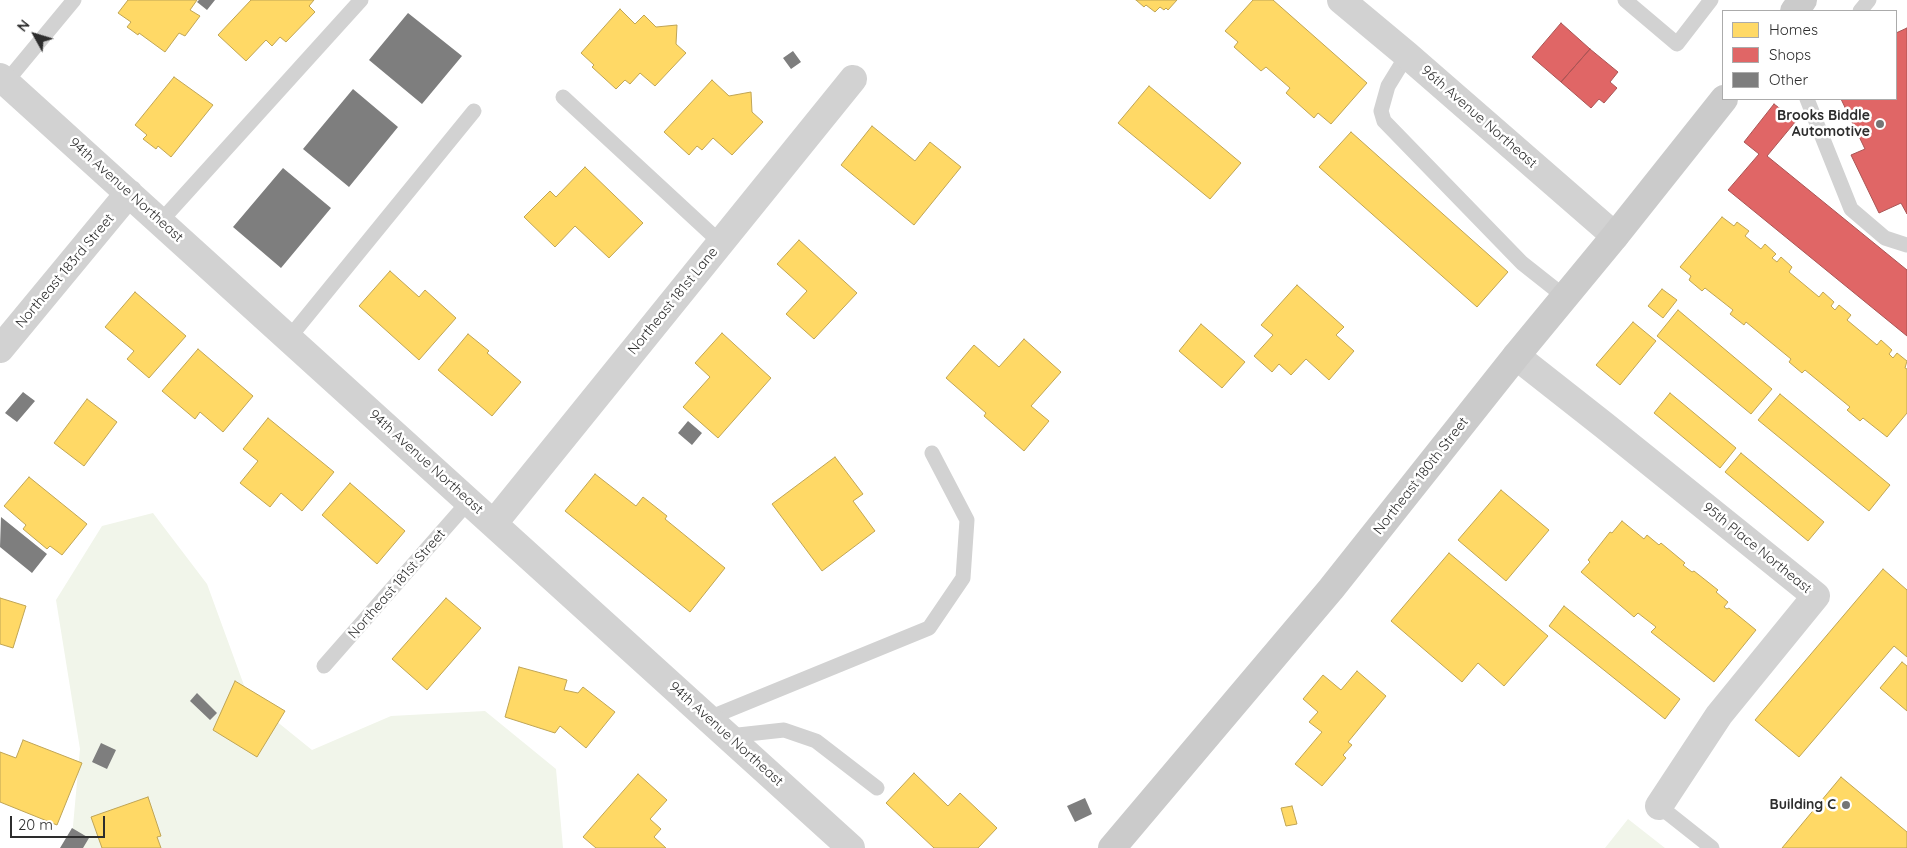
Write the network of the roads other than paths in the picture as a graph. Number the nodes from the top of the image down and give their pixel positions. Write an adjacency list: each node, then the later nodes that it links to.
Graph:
1 (74, 0): 11 (lane)
2 (361, 0): 18 (lane)
3 (1341, 0): 10 (street, 96th Avenue Northeast)
4 (1625, 0): 5 (lane)
5 (1712, 0)
6 (1803, 0): 8 (street)
7 (1869, 0): 9 (lane)
8 (1795, 10)
9 (1861, 10)
10 (1407, 55): 19 (street, 96th Avenue Northeast); 22 (lane)
11 (3, 79): 17 (street, 94th Avenue Northeast)
12 (853, 79): 20 (street, Northeast 181st Lane)
13 (563, 97): 20 (lane)
14 (1723, 100): 19 (street, Northeast 180th Street)
15 (1807, 100): 21 (lane)
16 (474, 111): 23 (lane)
17 (129, 193): 18 (street, 94th Avenue Northeast); 24 (street, Northeast 183rd Street)
18 (160, 222): 23 (street, 94th Avenue Northeast)
19 (1615, 236): 22 (street, Northeast 180th Street)
20 (721, 243): 28 (street, Northeast 181st Lane)
21 (1907, 245)
22 (1565, 297): 25 (street, Northeast 180th Street)
23 (288, 338): 27 (street, 94th Avenue Northeast)
24 (0, 349)
25 (1516, 356): 33 (street, 95th Place Northeast); 35 (street, Northeast 180th Street)
26 (932, 453): 30 (lane)
27 (469, 501): 28 (street, 94th Avenue Northeast); 29 (lane, Northeast 181st Street)
28 (494, 523): 30 (street, 94th Avenue Northeast)
29 (324, 666)
30 (709, 718): 31 (street, 94th Avenue Northeast)
31 (729, 736): 32 (lane); 34 (street, 94th Avenue Northeast)
32 (877, 788)
33 (1659, 806): 36 (lane)
34 (851, 848)
35 (1112, 848)
36 (1712, 848)

